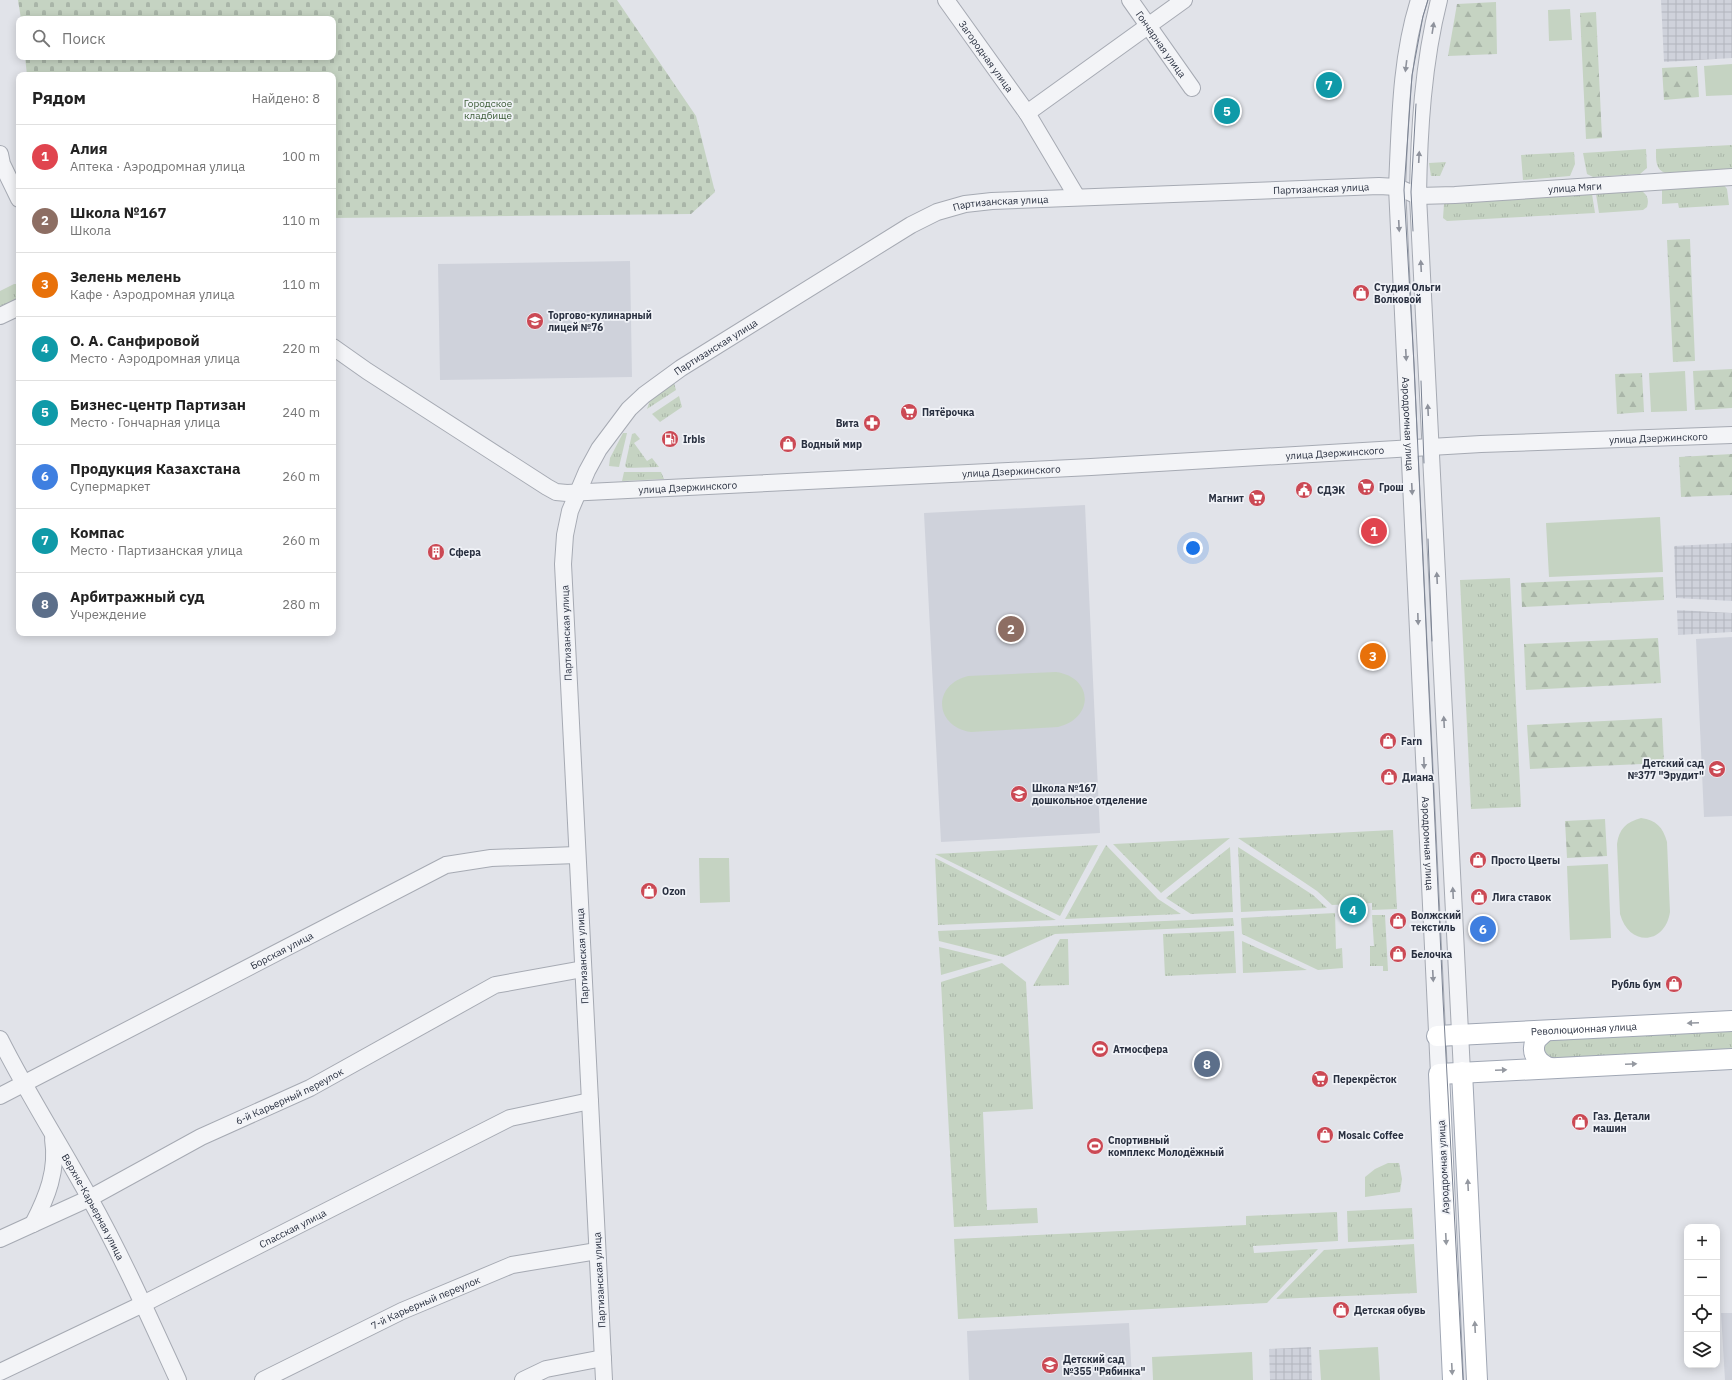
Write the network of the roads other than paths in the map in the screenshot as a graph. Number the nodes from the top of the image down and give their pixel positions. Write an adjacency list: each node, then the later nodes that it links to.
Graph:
1 (946, 0): 8 (street, Загородная улица)
2 (1130, 0): 6 (street, Гончарная улица)
3 (1184, 0): 6 (street)
4 (1419, 0): 11 (street, one-way to 11)
5 (1439, 0): 13 (street, one-way to 5)
6 (1149, 26): 7 (street, Гончарная улица); 8 (street)
7 (1192, 88)
8 (1026, 113): 14 (street)
9 (0, 154): 12 (street)
10 (1732, 177): 13 (street, улица Мяги)
11 (1397, 187): 13 (street, Партизанская улица); 14 (street, Партизанская улица); 20 (street, Аэродромная улица, one-way to 20)
12 (16, 193)
13 (1418, 196): 19 (street, Аэродромная улица, one-way to 13)
14 (1077, 197): 21 (street, Партизанская улица)
15 (16, 308): 16 (street)
16 (0, 316)
17 (336, 349): 21 (street, улица Дзержинского)
18 (1732, 435): 19 (street, улица Дзержинского)
19 (1430, 449): 20 (street, улица Дзержинского); 26 (street, Аэродромная улица, one-way to 19)
20 (1410, 450): 21 (street, улица Дзержинского); 27 (street, Аэродромная улица, one-way to 27)
21 (577, 493): 22 (street, Партизанская улица)
22 (577, 855): 23 (street, Партизанская улица); 33 (street, Борская улица)
23 (583, 969): 35 (street, Партизанская улица); 37 (street, 6-й Карьерный переулок)
24 (1732, 1021): 25 (main road, Революционная улица, one-way to 25)
25 (1545, 1031): 26 (main road, Революционная улица); 30 (main road)
26 (1460, 1035): 27 (main road, Революционная улица); 31 (street, Аэродромная улица)
27 (1437, 1036): 32 (street, Аэродромная улица)
28 (0, 1039): 33 (street, Верхне-Карьерная улица)
29 (1732, 1059): 30 (main road, one-way to 29)
30 (1550, 1068): 31 (main road, one-way to 30)
31 (1462, 1072): 32 (main road); 49 (main road, Аэродромная улица, one-way to 31)
32 (1439, 1074): 48 (main road, Аэродромная улица, one-way to 48)
33 (24, 1085): 34 (street, Борская улица); 36 (street, Верхне-Карьерная улица)
34 (0, 1096)
35 (590, 1101): 40 (street, Партизанская улица); 41 (street, Спасская улица)
36 (53, 1135): 37 (street, Верхне-Карьерная улица); 38 (street)
37 (90, 1198): 38 (street, 6-й Карьерный переулок); 41 (street, Верхне-Карьерная улица)
38 (33, 1224): 39 (street, 6-й Карьерный переулок)
39 (0, 1240)
40 (597, 1251): 42 (street, Партизанская улица); 45 (street, 7-й Карьерный переулок)
41 (143, 1304): 43 (street, Спасская улица); 44 (street, Верхне-Карьерная улица)
42 (603, 1358): 46 (street); 47 (street, Партизанская улица)
43 (0, 1372)
44 (178, 1380)
45 (263, 1380)
46 (523, 1380)
47 (604, 1380)
48 (1453, 1380)
49 (1477, 1380)

